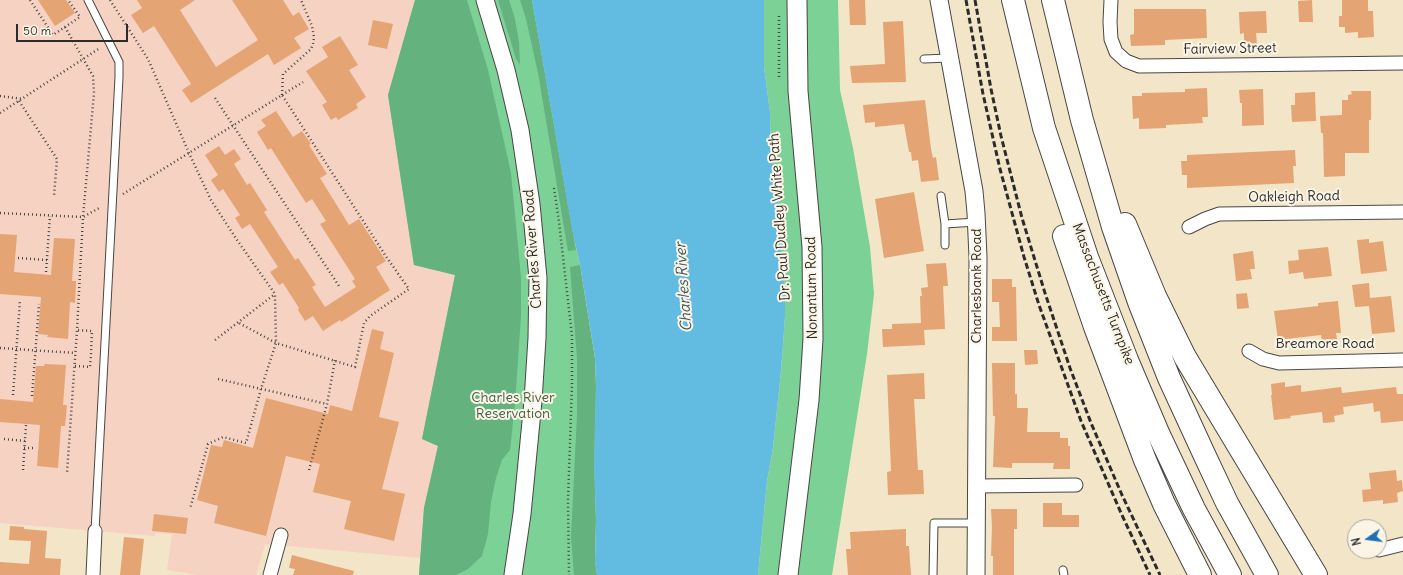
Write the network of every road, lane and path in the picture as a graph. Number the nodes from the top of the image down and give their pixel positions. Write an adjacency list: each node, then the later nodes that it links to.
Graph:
1 (30, 0): 13 (path)
2 (68, 0): 13 (path)
3 (88, 0): 14 (lane)
4 (110, 0): 30 (path)
5 (301, 0): 21 (path)
6 (485, 0): 85 (street, Charles River Road)
7 (796, 0): 87 (main road, Nonantum Road)
8 (939, 0): 15 (street, Charlesbank Road)
9 (1013, 0): 28 (highway, Massachusetts Turnpike)
10 (1053, 0): 29 (highway)
11 (1111, 0): 18 (street, Fairview Street)
12 (779, 13): 19 (path)
13 (65, 27): 16 (path)
14 (109, 42): 16 (path); 34 (lane)
15 (949, 58): 17 (lane); 39 (street, Charlesbank Road)
16 (83, 59): 24 (path); 38 (path)
17 (924, 59)
18 (1403, 63)
19 (780, 80)
20 (303, 82): 21 (path)
21 (282, 95): 27 (path); 59 (path)
22 (0, 96): 24 (path)
23 (215, 98): 27 (path)
24 (23, 99): 25 (path)
25 (19, 101): 26 (path); 32 (path)
26 (0, 114)
27 (234, 125): 30 (path); 46 (path)
28 (1044, 128): 90 (highway); 91 (highway, Massachusetts Turnpike)
29 (1090, 146): 92 (highway); 93 (highway)
30 (189, 153): 34 (path); 47 (path)
31 (554, 188): 86 (path)
32 (54, 196)
33 (941, 196): 40 (lane)
34 (113, 200): 38 (path); 79 (lane)
35 (1403, 212): 41 (street, Oakleigh Road)
36 (0, 213): 37 (path)
37 (50, 216): 38 (path); 44 (path)
38 (83, 217): 51 (path)
39 (976, 222): 40 (lane); 76 (street, Charlesbank Road)
40 (945, 224): 42 (lane)
41 (1189, 227)
42 (945, 244)
43 (18, 258): 44 (path)
44 (47, 260): 45 (path)
45 (46, 272)
46 (339, 286)
47 (275, 294): 50 (path); 53 (path)
48 (20, 300): 55 (path)
49 (39, 304): 56 (path)
50 (239, 323): 52 (path); 53 (path)
51 (77, 330): 58 (path); 61 (path)
52 (216, 340)
53 (276, 343): 59 (path); 63 (path)
54 (0, 348): 55 (path)
55 (16, 349): 56 (path); 64 (path)
56 (35, 350): 58 (path); 65 (path)
57 (1249, 351): 60 (street, Breamore Road)
58 (75, 353): 61 (path)
59 (335, 360): 66 (path)
60 (1403, 360)
61 (75, 366): 74 (path)
62 (218, 379): 63 (path)
63 (261, 389): 66 (path); 77 (path)
64 (13, 395)
65 (32, 396)
66 (327, 404): 73 (path)
67 (26, 425): 69 (path)
68 (4, 439): 69 (path)
69 (25, 441): 70 (path)
70 (24, 448): 71 (path); 72 (path)
71 (36, 448)
72 (23, 470)
73 (309, 470)
74 (67, 473)
75 (1076, 485): 76 (street)
76 (976, 486): 78 (street, Charlesbank Road)
77 (190, 509)
78 (976, 523): 88 (lane); 89 (street, Charlesbank Road)
79 (96, 531): 83 (street)
80 (282, 535): 84 (street)
81 (1402, 544): 82 (street)
82 (1387, 548)
83 (93, 575)
84 (270, 575)
85 (513, 575)
86 (569, 575)
87 (788, 575)
88 (933, 575)
89 (976, 575)
90 (1200, 575)
91 (1230, 575)
92 (1267, 575)
93 (1316, 575)

